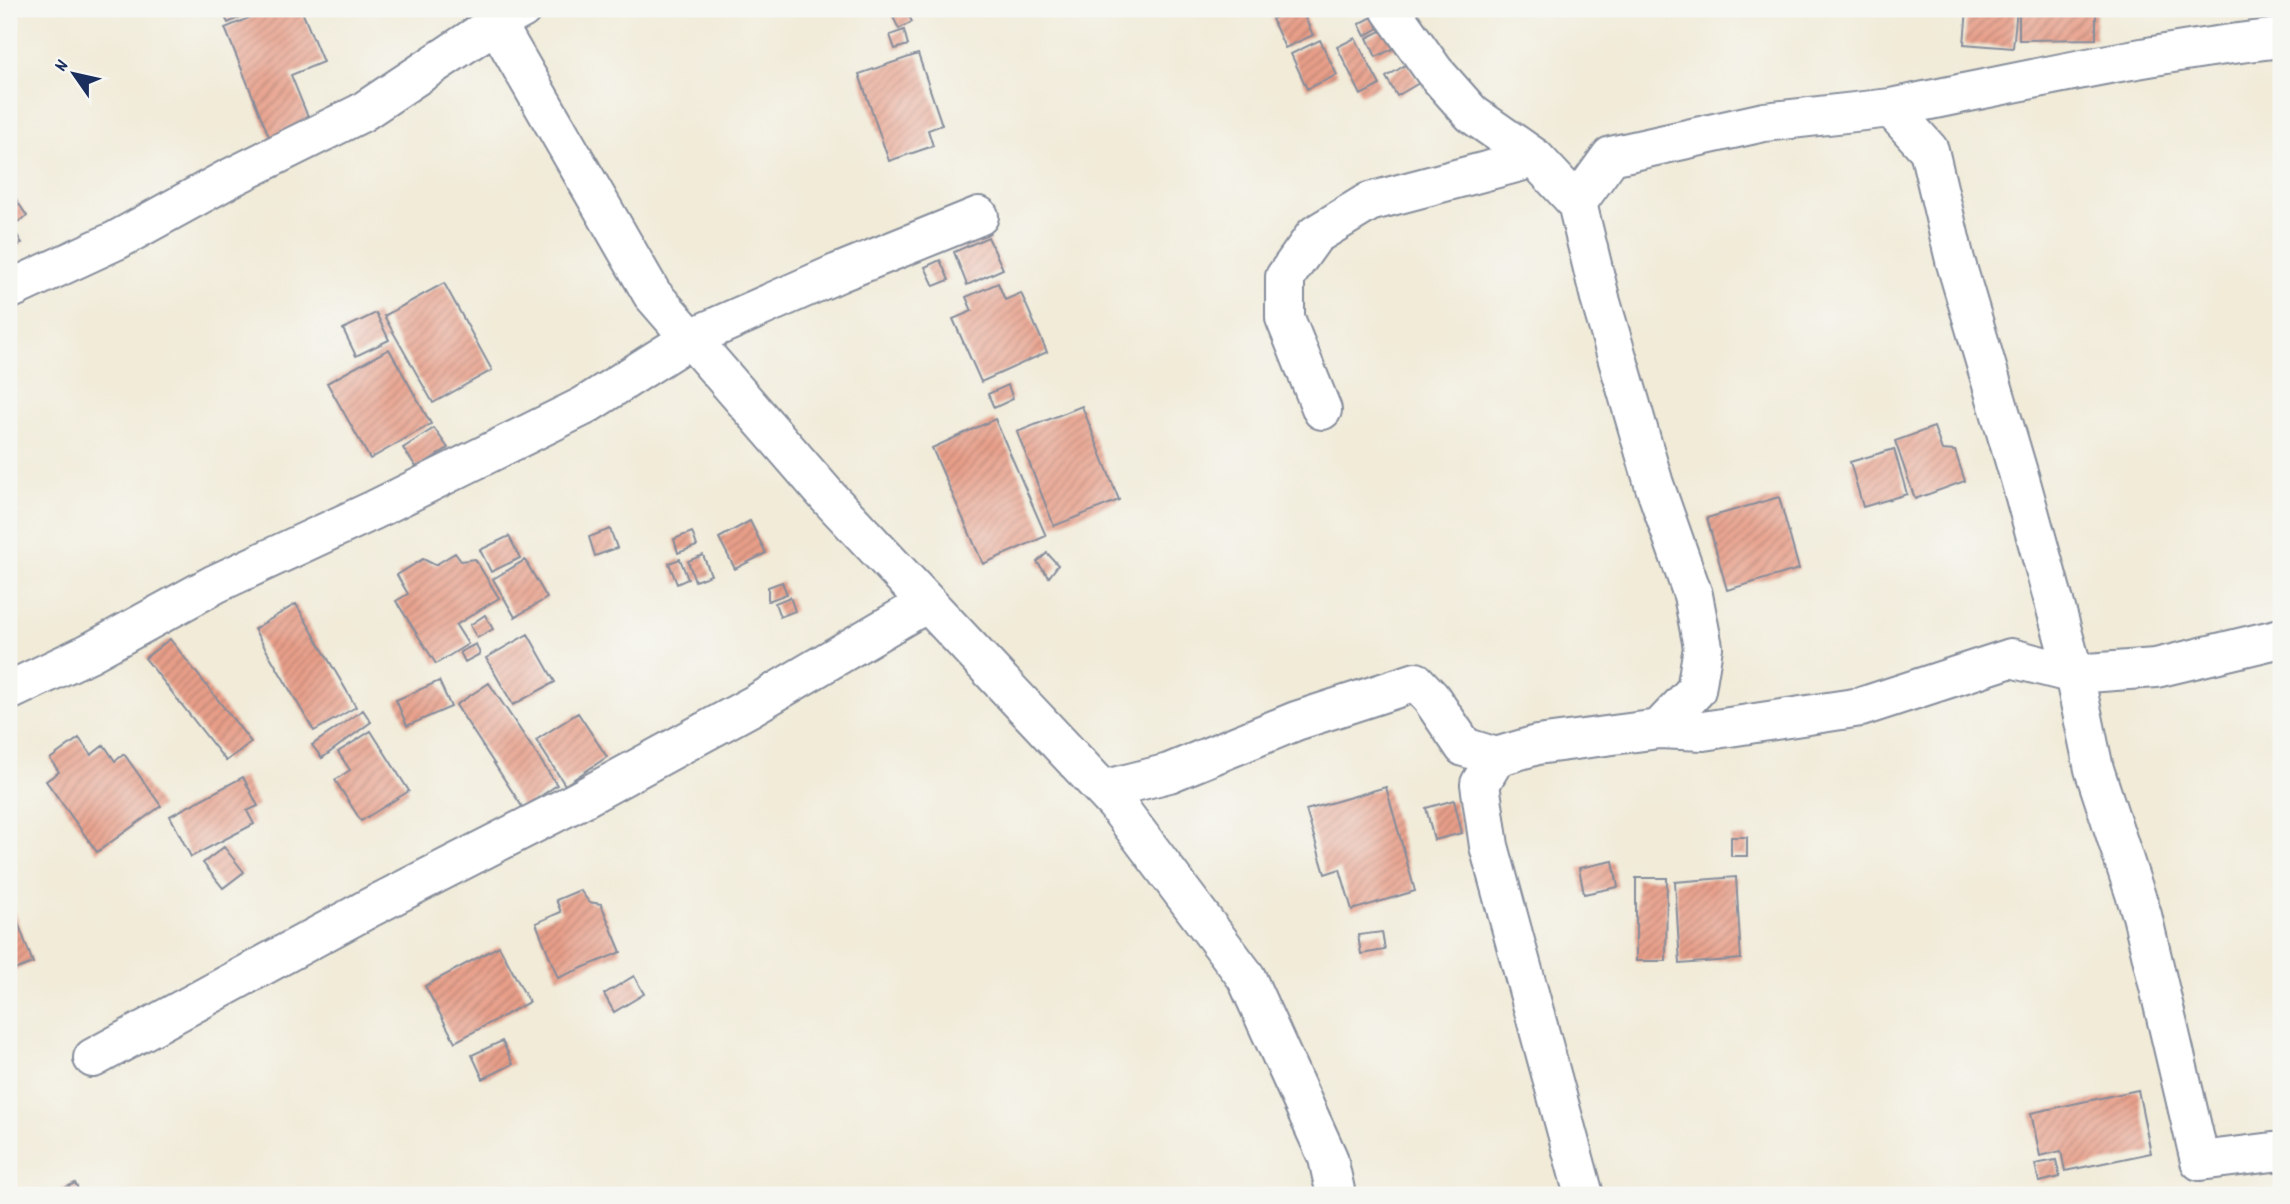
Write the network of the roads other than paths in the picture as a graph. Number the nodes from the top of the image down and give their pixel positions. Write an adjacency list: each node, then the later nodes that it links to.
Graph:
1 (1390, 9): 5 (street)
2 (502, 13): 8 (street); 9 (street)
3 (2281, 38): 4 (street)
4 (1891, 108): 6 (street); 13 (street)
5 (1535, 158): 6 (street); 10 (street)
6 (1577, 203): 15 (street)
7 (979, 216): 9 (street)
8 (9, 290)
9 (691, 338): 11 (street); 14 (street)
10 (1322, 410)
11 (927, 603): 17 (street); 18 (street)
12 (2281, 638): 13 (street)
13 (2074, 674): 15 (street); 19 (street)
14 (9, 691)
15 (1659, 729): 16 (street)
16 (1496, 757): 17 (street); 21 (street)
17 (1103, 790): 20 (street)
18 (93, 1058)
19 (2281, 1151)
20 (1336, 1195)
21 (1584, 1195)

